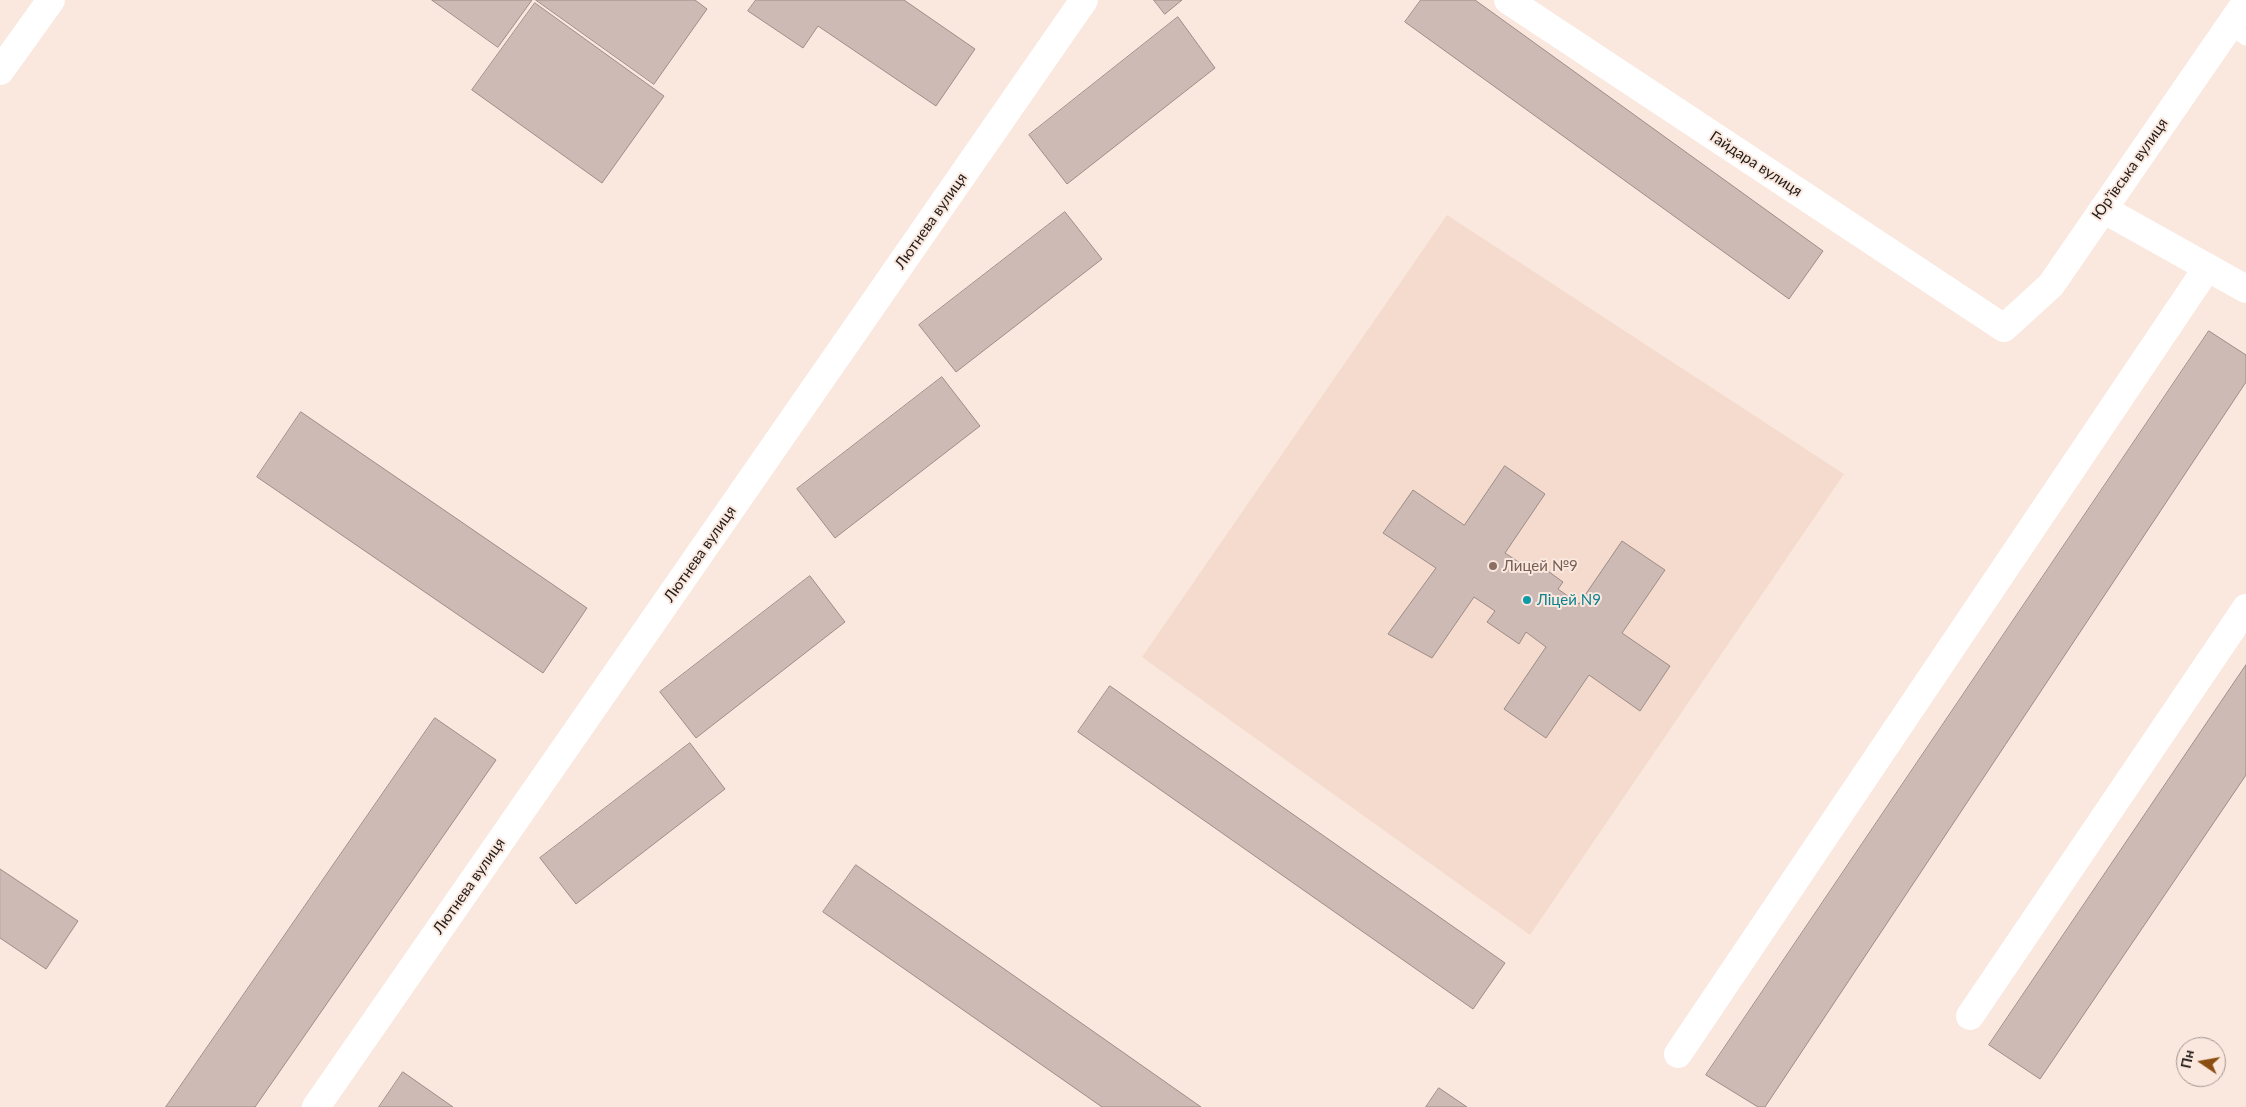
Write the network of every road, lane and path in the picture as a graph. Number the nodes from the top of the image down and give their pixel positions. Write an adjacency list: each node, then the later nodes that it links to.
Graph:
1 (51, 0): 6 (street)
2 (1084, 0): 14 (street, Лютнева вулиця)
3 (1508, 0): 10 (street, Гайдара вулиця)
4 (2246, 2): 5 (street, Юр’ївська вулиця)
5 (2237, 32): 7 (street, Юр’ївська вулиця)
6 (0, 72)
7 (2103, 209): 8 (street); 10 (street, Юр’ївська вулиця)
8 (2207, 268): 9 (street); 13 (street)
9 (2246, 289)
10 (2004, 328)
11 (2246, 608): 12 (street)
12 (1970, 1016)
13 (1678, 1054)
14 (316, 1107)

